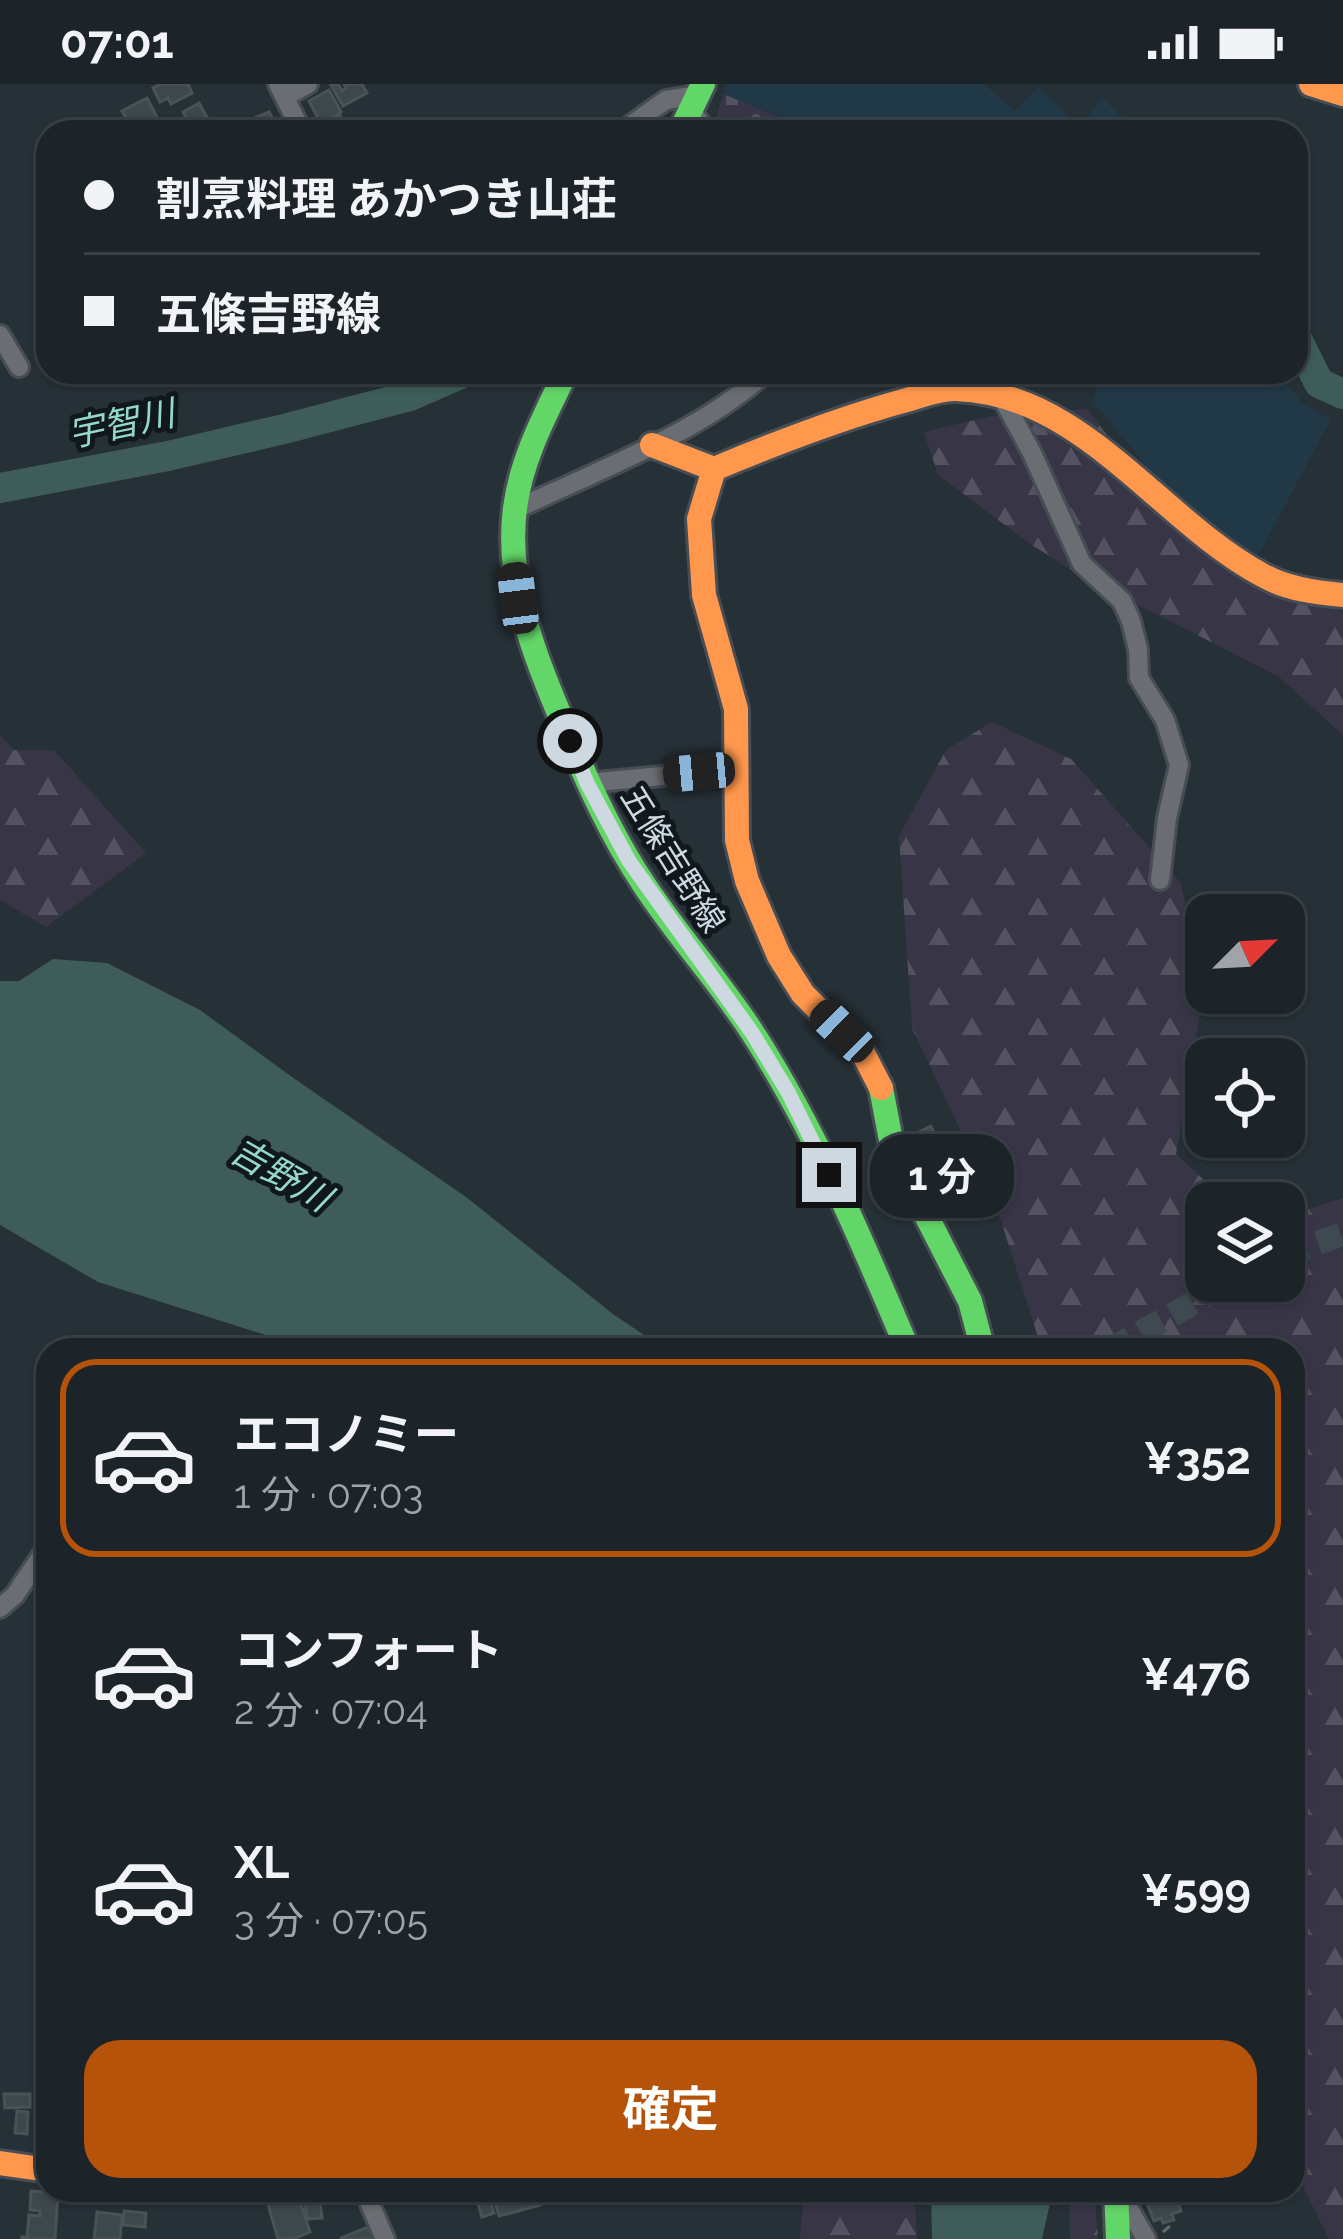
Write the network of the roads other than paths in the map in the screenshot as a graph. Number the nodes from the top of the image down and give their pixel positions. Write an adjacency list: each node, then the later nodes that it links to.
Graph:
1 (308, 84): 3 (street)
2 (1311, 84): 4 (main road)
3 (281, 91): 6 (street)
4 (1343, 94)
5 (694, 111): 7 (street)
6 (296, 120)
7 (638, 120)
8 (0, 335): 9 (street)
9 (19, 367)
10 (561, 384): 15 (main road, 五條吉野線)
11 (753, 384): 13 (street)
12 (1000, 394): 14 (main road); 16 (main road); 19 (street)
13 (652, 445): 14 (main road); 15 (street)
14 (714, 469): 17 (main road)
15 (514, 510): 18 (main road, 五條吉野線)
16 (1343, 596)
17 (736, 769): 18 (street); 21 (main road)
18 (587, 783): 20 (main road, 五條吉野線)
19 (1160, 880)
20 (903, 1338)
21 (980, 1338)
22 (36, 1563): 23 (street)
23 (0, 1608)
24 (0, 2163): 25 (main road)
25 (36, 2168)
26 (369, 2202): 29 (street)
27 (1117, 2202): 30 (main road)
28 (1122, 2202): 31 (street)
29 (385, 2239)
30 (1118, 2239)
31 (1146, 2239)

